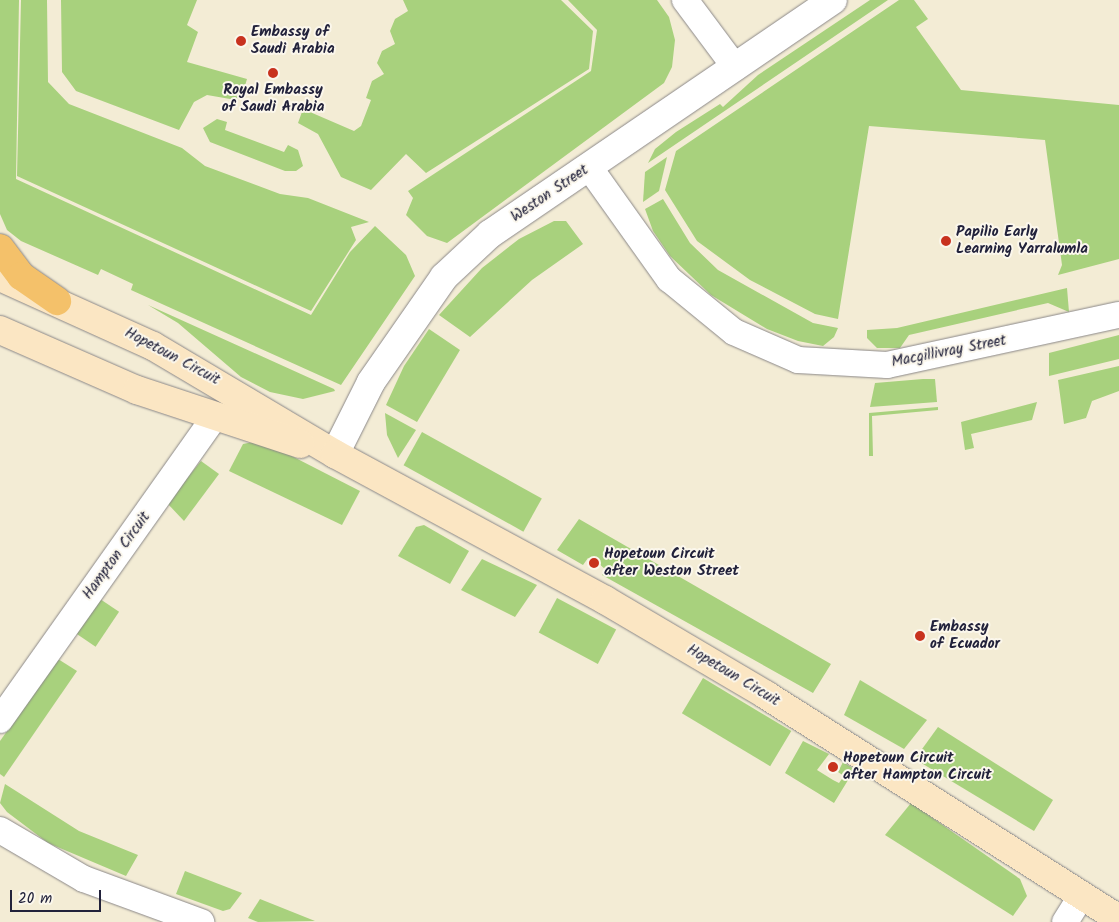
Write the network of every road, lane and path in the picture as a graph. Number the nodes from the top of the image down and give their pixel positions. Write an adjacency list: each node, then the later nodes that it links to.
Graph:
1 (685, 0): 3 (street)
2 (833, 0): 3 (street, Weston Street)
3 (735, 67): 4 (street, Weston Street)
4 (589, 167): 8 (street, Macgillivray Street); 12 (street, Weston Street)
5 (0, 248): 7 (highway)
6 (0, 277): 7 (main road, Hopetoun Circuit)
7 (57, 301): 10 (main road, Hopetoun Circuit)
8 (1119, 315)
9 (0, 330): 11 (main road, Hopetoun Circuit)
10 (228, 387): 11 (main road, Hampton Circuit); 12 (main road, Hopetoun Circuit)
11 (214, 418): 12 (main road, Hopetoun Circuit); 13 (street, Hampton Circuit)
12 (335, 454): 15 (main road, Hopetoun Circuit)
13 (0, 720)
14 (0, 830): 17 (street)
15 (1082, 895): 16 (main road, Hopetoun Circuit); 18 (street)
16 (1119, 919)
17 (201, 922)
18 (1065, 922)

